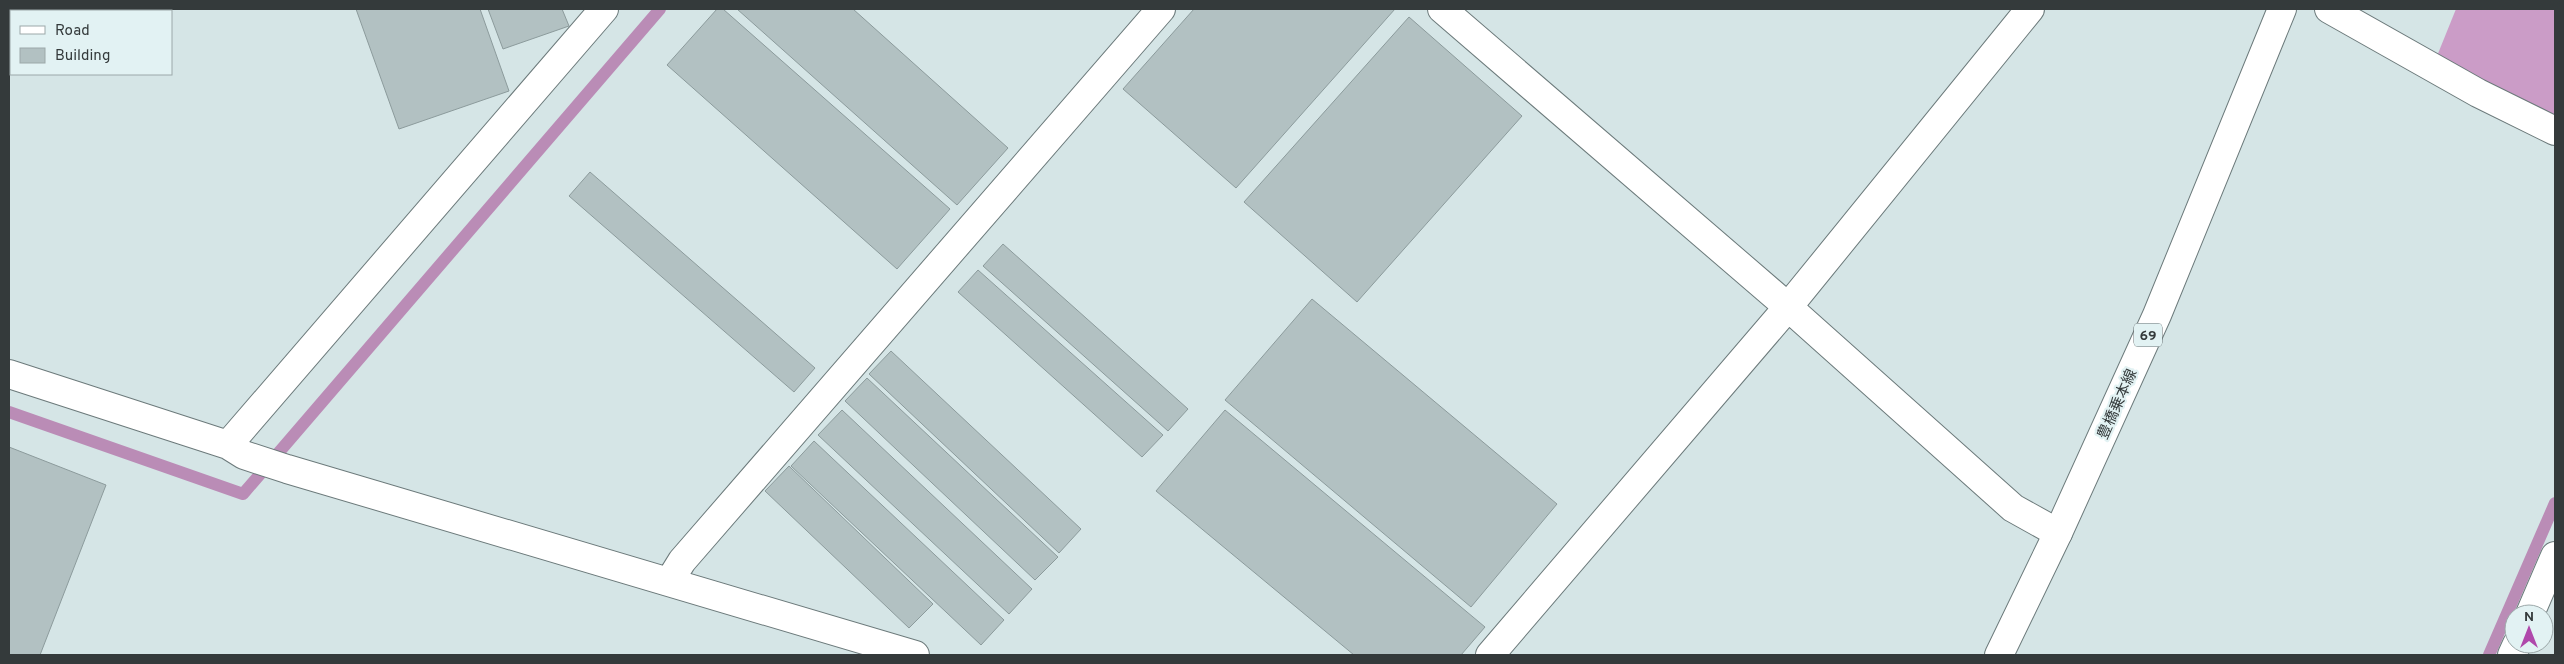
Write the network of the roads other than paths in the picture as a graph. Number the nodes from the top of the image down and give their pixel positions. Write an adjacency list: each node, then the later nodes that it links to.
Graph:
1 (604, 9): 10 (street)
2 (1161, 9): 13 (street)
3 (1442, 9): 8 (street)
4 (2030, 9): 8 (street)
5 (2282, 9): 11 (street, 豊橋乗本線 / 69)
6 (2329, 9): 7 (street)
7 (2555, 131)
8 (1788, 307): 11 (street); 16 (street)
9 (9, 374): 10 (street)
10 (236, 450): 13 (street)
11 (2058, 534): 17 (street, 豊橋乗本線 / 69)
12 (2555, 556): 14 (street)
13 (669, 582): 15 (street)
14 (2534, 604)
15 (915, 655)
16 (1490, 655)
17 (1999, 655)

